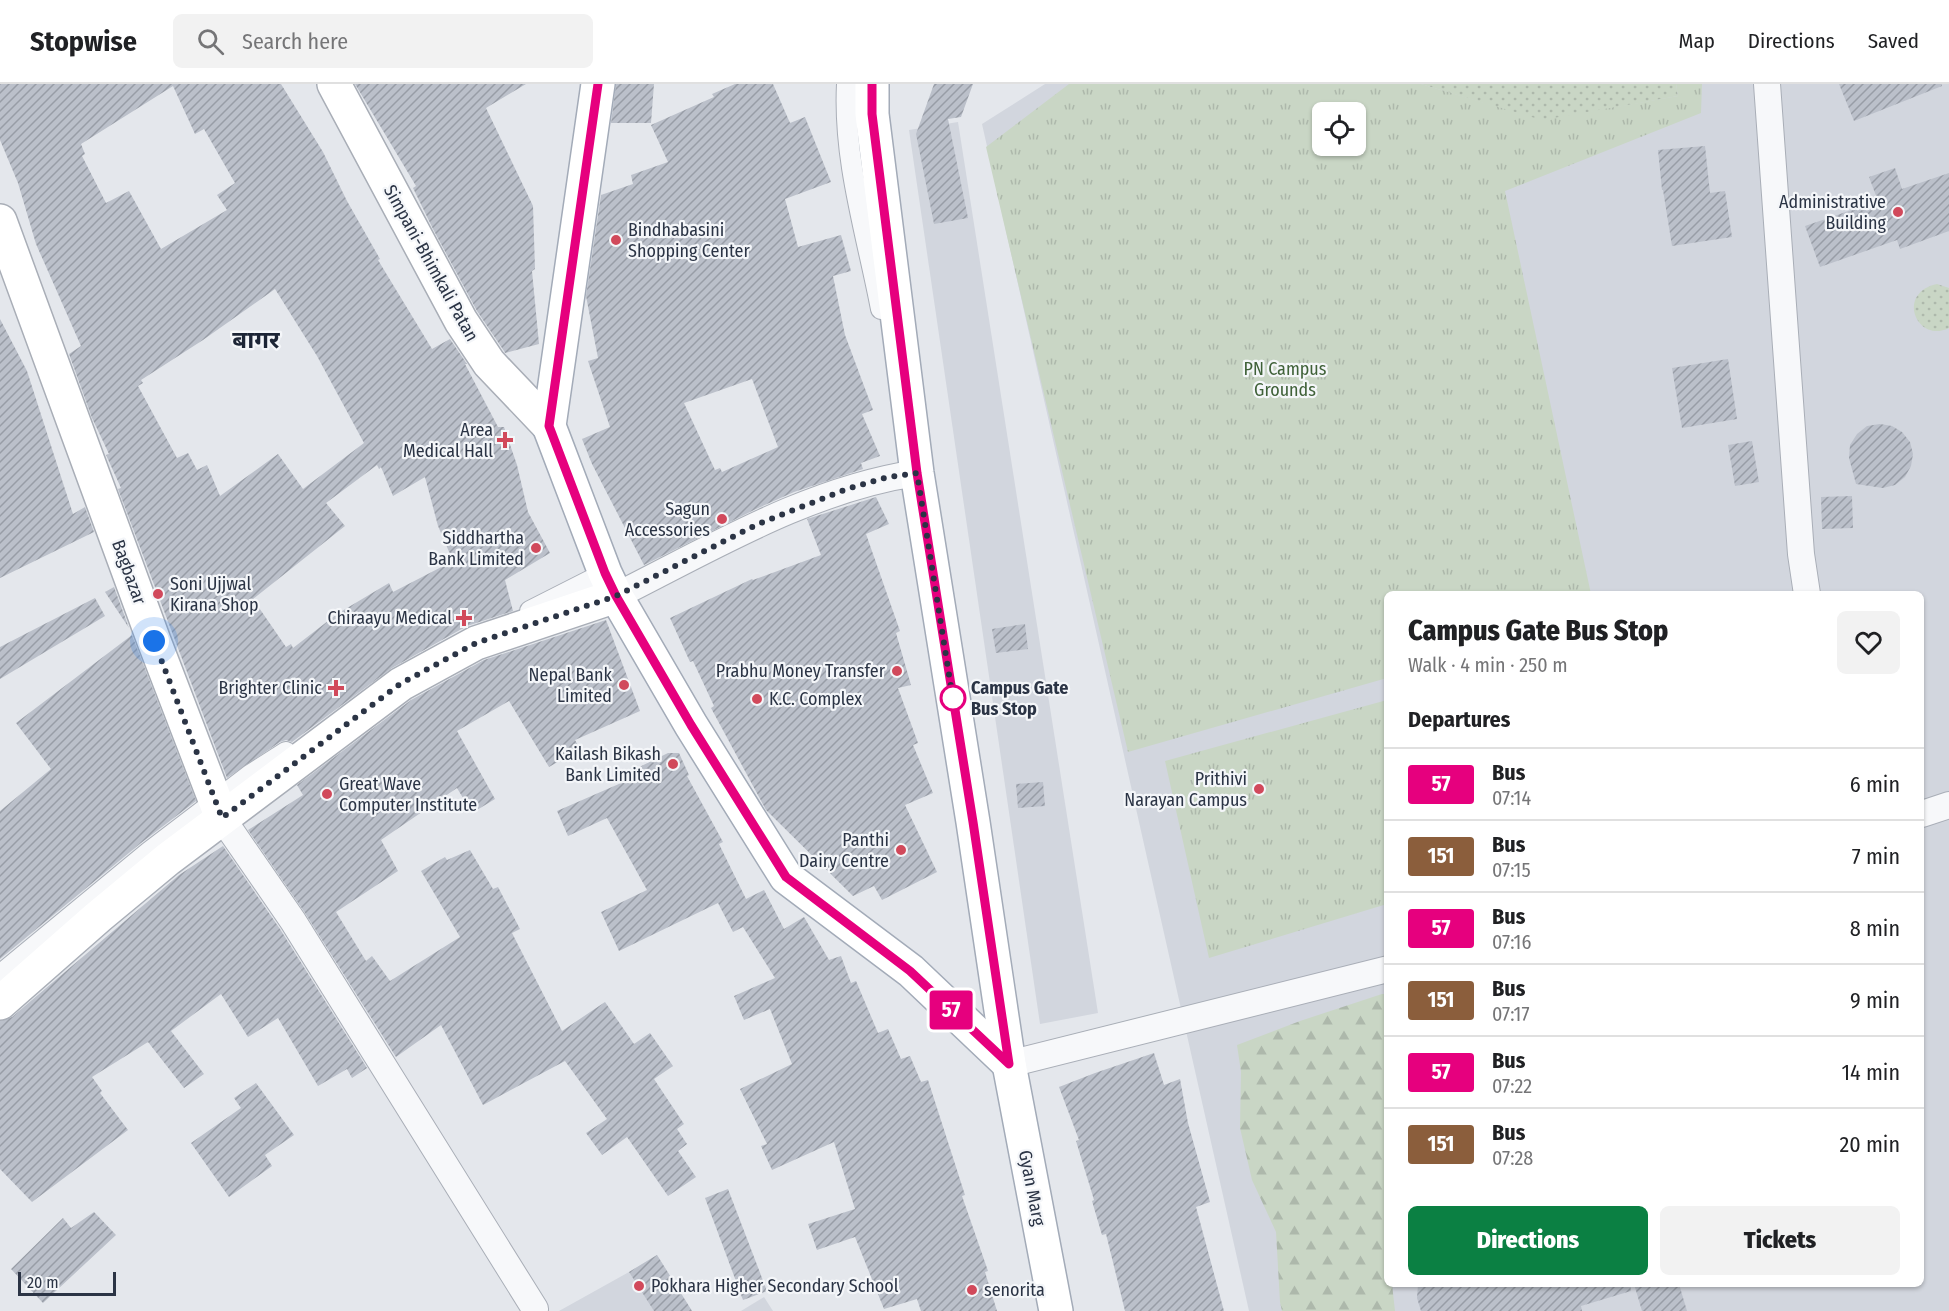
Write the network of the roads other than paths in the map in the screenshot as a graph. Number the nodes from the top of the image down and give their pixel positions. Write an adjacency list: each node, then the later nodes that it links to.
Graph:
1 (334, 84): 7 (main road, Simpani-Bhimkali Patan)
2 (598, 84): 7 (main road)
3 (847, 84): 8 (street)
4 (872, 84): 8 (main road, Gyan Marg)
5 (1767, 84): 10 (street)
6 (0, 221): 12 (main road, Bagbazar)
7 (549, 426): 9 (main road)
8 (909, 474): 9 (street); 17 (main road, Gyan Marg)
9 (610, 585): 12 (main road); 17 (main road)
10 (1807, 591)
11 (1949, 805): 13 (street)
12 (219, 810): 15 (street); 16 (main road); 18 (street)
13 (1924, 813)
14 (1384, 970): 17 (street)
15 (0, 975)
16 (0, 1003)
17 (1009, 1064): 19 (main road, Gyan Marg)
18 (535, 1309)
19 (1056, 1311)

